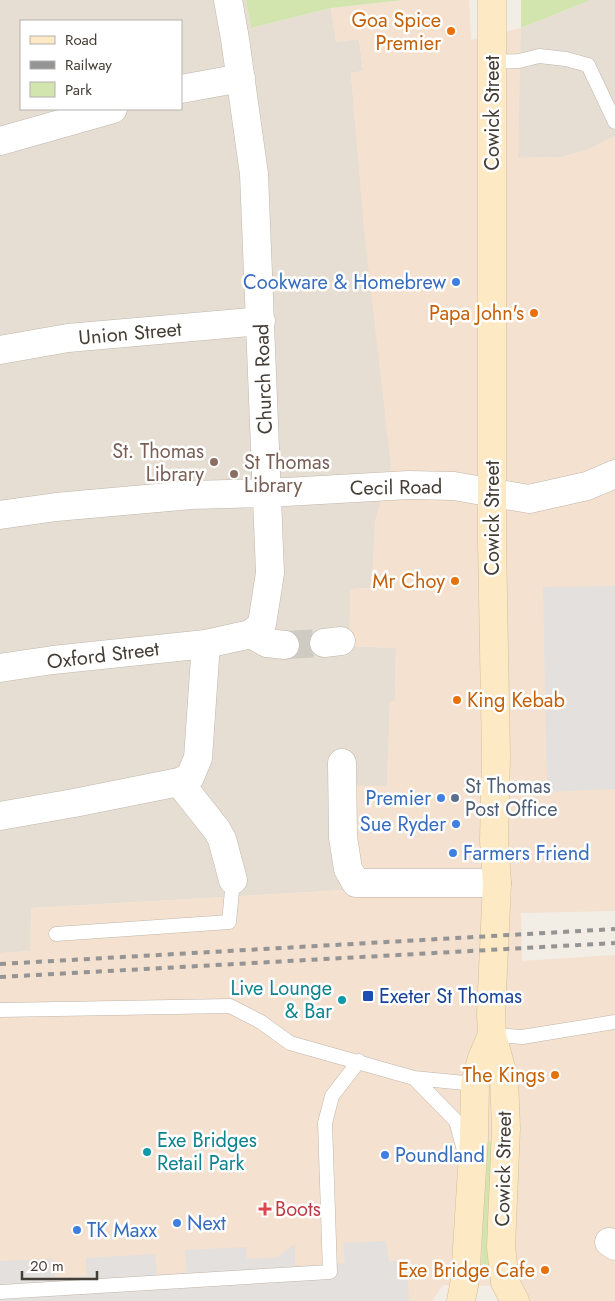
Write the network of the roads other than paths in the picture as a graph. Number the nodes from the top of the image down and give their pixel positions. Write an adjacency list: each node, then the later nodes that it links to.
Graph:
1 (228, 0): 4 (street, Church Road)
2 (492, 0): 3 (main road, Cowick Street)
3 (492, 62): 7 (lane); 12 (main road, Cowick Street)
4 (241, 78): 5 (street); 9 (street, Church Road)
5 (182, 89)
6 (109, 110): 8 (street)
7 (615, 122)
8 (0, 141)
9 (261, 321): 10 (street, Union Street); 13 (street, Church Road)
10 (0, 350)
11 (615, 474): 12 (street, Cecil Road)
12 (492, 492): 13 (street, Cecil Road); 23 (main road, Cowick Street)
13 (268, 493): 14 (street, Cecil Road); 15 (street, Church Road)
14 (0, 514)
15 (251, 634): 16 (street); 17 (street)
16 (206, 644): 18 (street, Oxford Street); 20 (street)
17 (285, 645)
18 (0, 668)
19 (342, 763): 23 (street)
20 (179, 782): 21 (street); 22 (street)
21 (0, 816)
22 (233, 880): 24 (lane)
23 (497, 883): 27 (main road, Cowick Street)
24 (56, 934)
25 (0, 1010): 28 (lane)
26 (615, 1022): 27 (lane)
27 (492, 1035): 30 (main road, Cowick Street); 34 (main road, Cowick Street)
28 (359, 1061): 29 (lane); 32 (lane)
29 (414, 1078): 30 (lane); 31 (lane)
30 (475, 1084): 31 (main road, Cowick Street)
31 (471, 1192): 33 (main road, Cowick Street)
32 (0, 1292)
33 (460, 1301)
34 (516, 1301)

